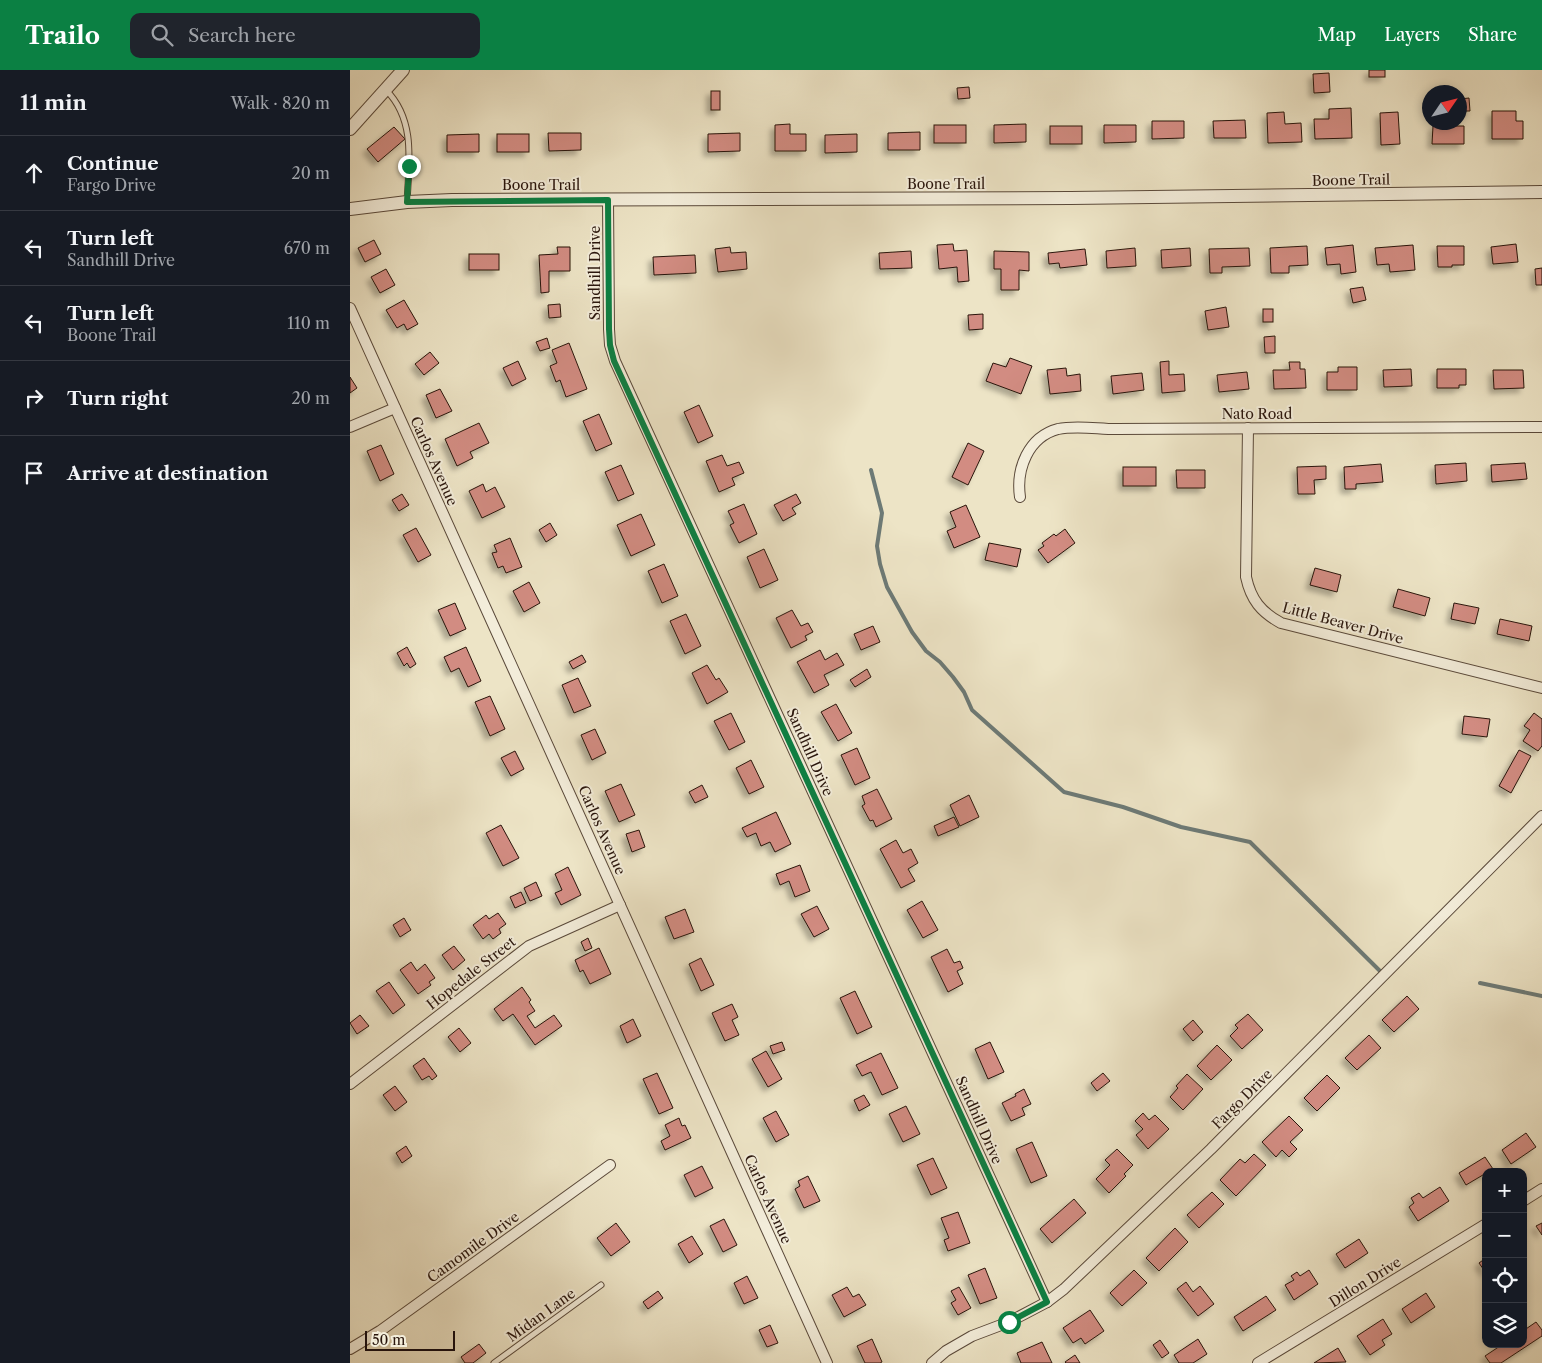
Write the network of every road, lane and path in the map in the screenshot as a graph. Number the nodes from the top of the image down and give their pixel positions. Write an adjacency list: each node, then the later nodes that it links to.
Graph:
1 (403, 70): 2 (street)
2 (386, 90): 3 (street); 6 (lane)
3 (350, 129)
4 (1542, 192): 5 (street, Boone Trail)
5 (608, 200): 6 (street, Boone Trail); 23 (street, Sandhill Drive)
6 (407, 202): 7 (street, Boone Trail)
7 (350, 209)
8 (350, 308): 9 (street, Carlos Avenue)
9 (395, 408): 10 (street); 16 (street, Carlos Avenue)
10 (350, 427)
11 (1542, 427): 12 (street, Nato Road)
12 (1248, 428): 13 (street, Nato Road); 14 (street, Little Beaver Drive)
13 (1020, 497)
14 (1542, 688)
15 (1542, 816): 23 (street, Fargo Drive)
16 (620, 905): 17 (street, Hopedale Street); 26 (street, Carlos Avenue)
17 (350, 1084)
18 (610, 1164): 24 (street, Camomile Drive)
19 (1542, 1189): 20 (street)
20 (1527, 1198)
21 (1482, 1226): 28 (street, Dillon Drive)
22 (601, 1285): 25 (lane, Midan Lane)
23 (1047, 1302): 27 (street, Fargo Drive)
24 (350, 1349)
25 (494, 1363)
26 (827, 1363)
27 (932, 1363)
28 (1258, 1363)

